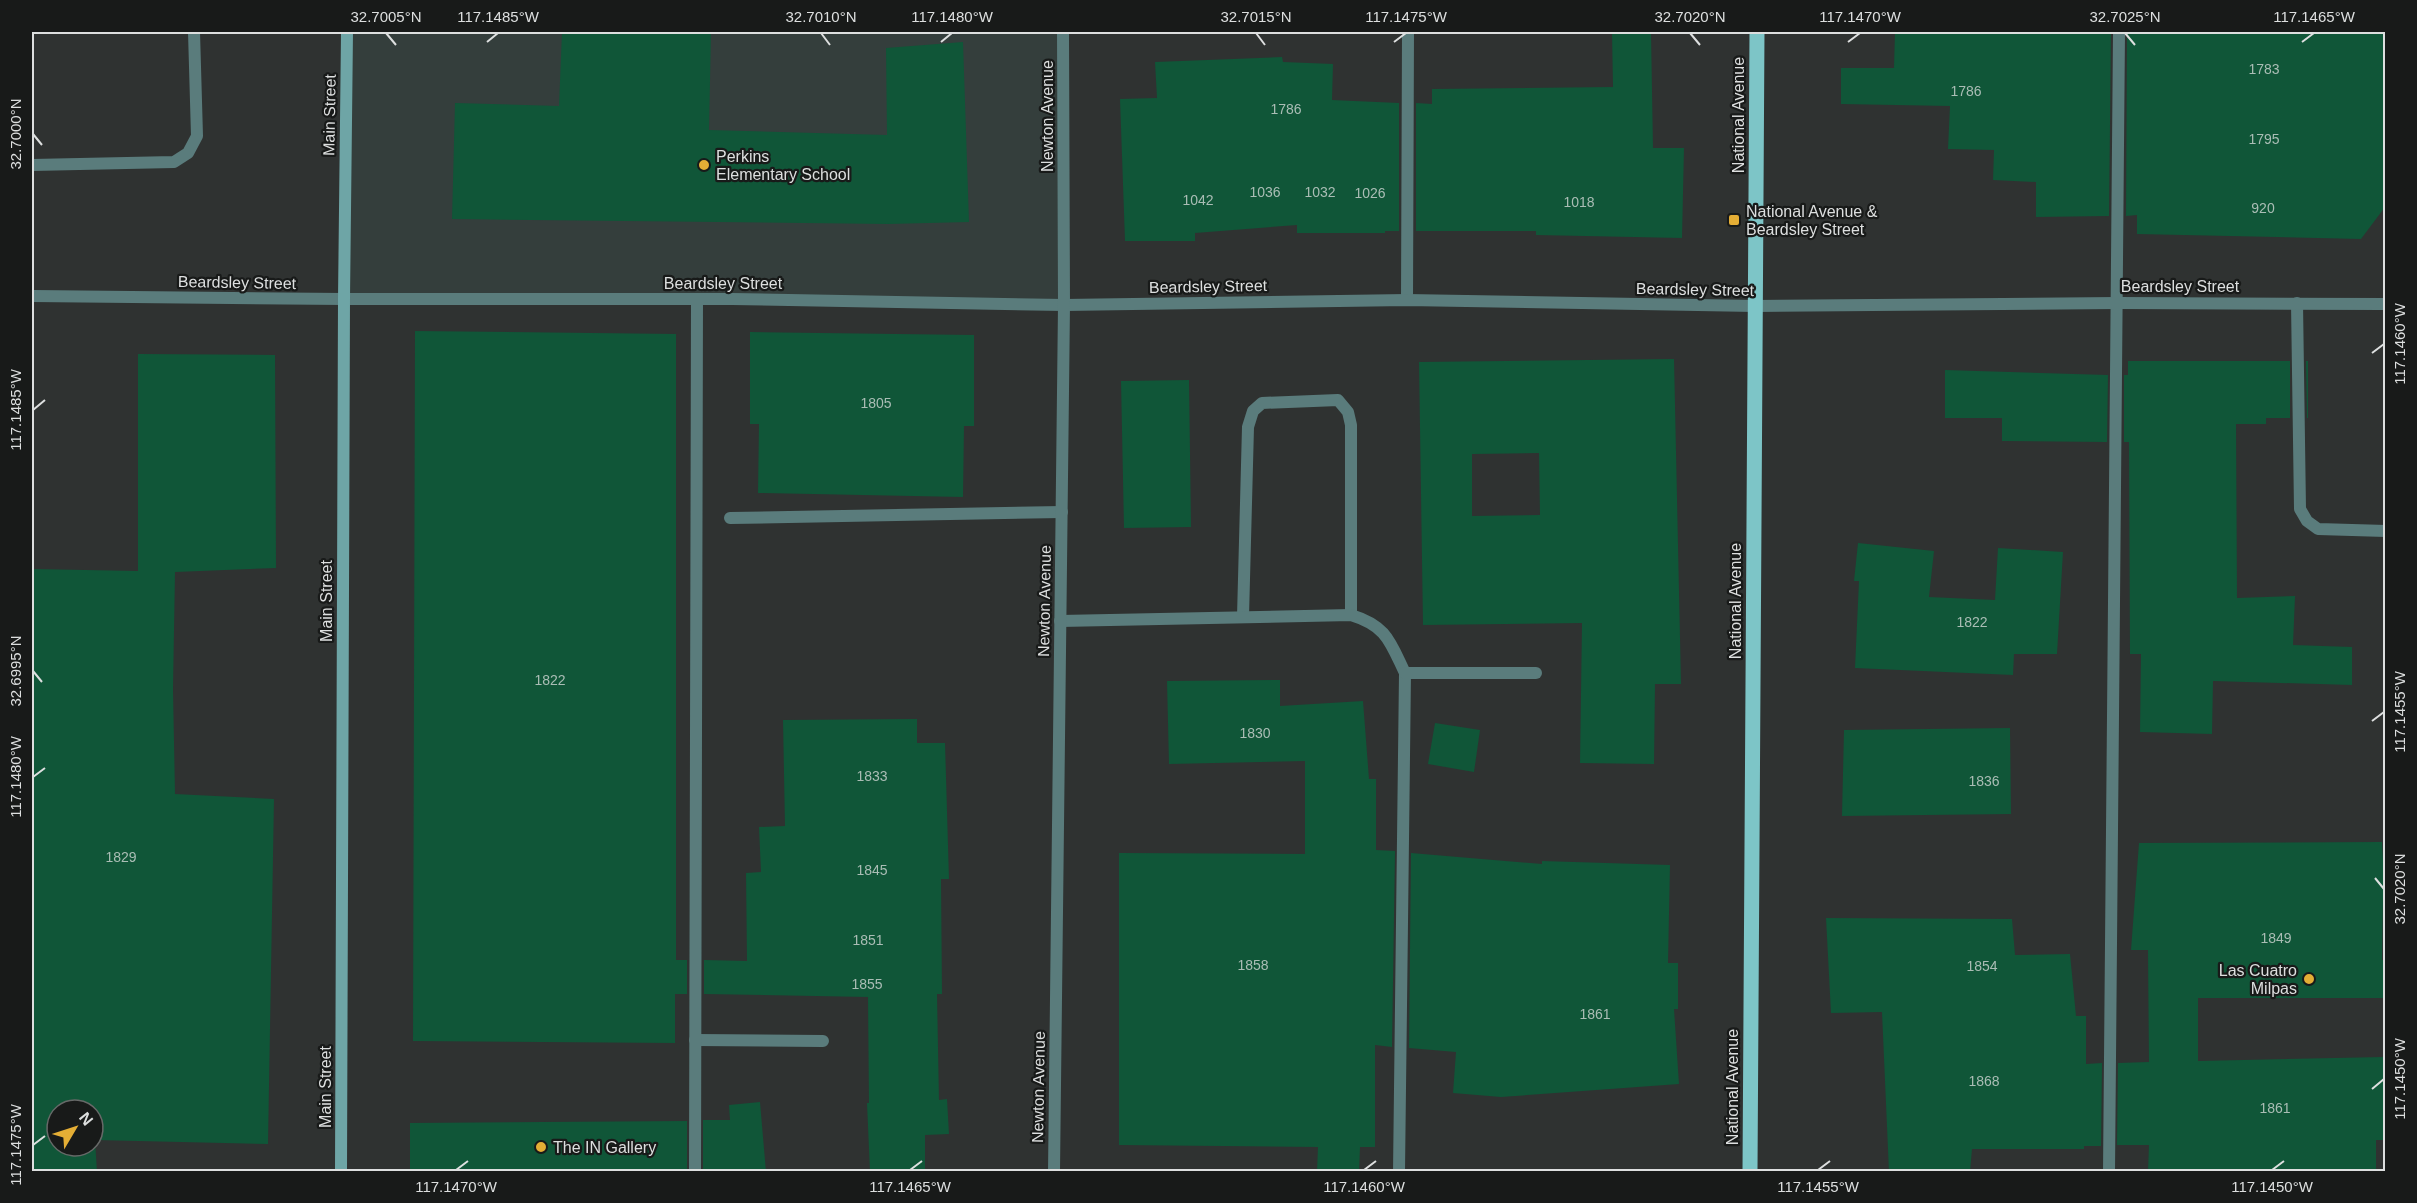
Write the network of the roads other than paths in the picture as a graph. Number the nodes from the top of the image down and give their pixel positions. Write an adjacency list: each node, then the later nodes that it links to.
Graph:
1 (194, 32): 7 (street)
2 (347, 32): 9 (street, Main Street)
3 (1063, 32): 15 (street, Newton Avenue)
4 (1408, 32): 11 (street)
5 (1757, 32): 16 (main road, National Avenue)
6 (2119, 32): 12 (street)
7 (32, 165)
8 (32, 296): 9 (street, Beardsley Street)
9 (344, 299): 10 (street, Beardsley Street); 27 (street, Main Street)
10 (697, 299): 15 (street, Beardsley Street); 25 (street)
11 (1407, 300): 15 (street, Beardsley Street); 16 (street, Beardsley Street)
12 (2118, 303): 13 (street, Beardsley Street); 16 (street, Beardsley Street); 32 (street)
13 (2297, 303): 14 (street, Beardsley Street); 19 (street)
14 (2385, 304)
15 (1064, 305): 17 (street, Newton Avenue)
16 (1755, 306): 31 (main road, National Avenue)
17 (1062, 512): 18 (street); 22 (street, Newton Avenue)
18 (730, 518)
19 (2385, 531)
20 (1351, 615): 21 (street); 21 (street); 23 (street)
21 (1243, 617): 22 (street)
22 (1060, 621): 29 (street, Newton Avenue)
23 (1405, 673): 24 (street); 30 (street)
24 (1536, 673)
25 (695, 1040): 26 (street); 28 (street)
26 (823, 1041)
27 (341, 1172)
28 (695, 1172)
29 (1054, 1172)
30 (1399, 1172)
31 (1750, 1172)
32 (2109, 1172)

